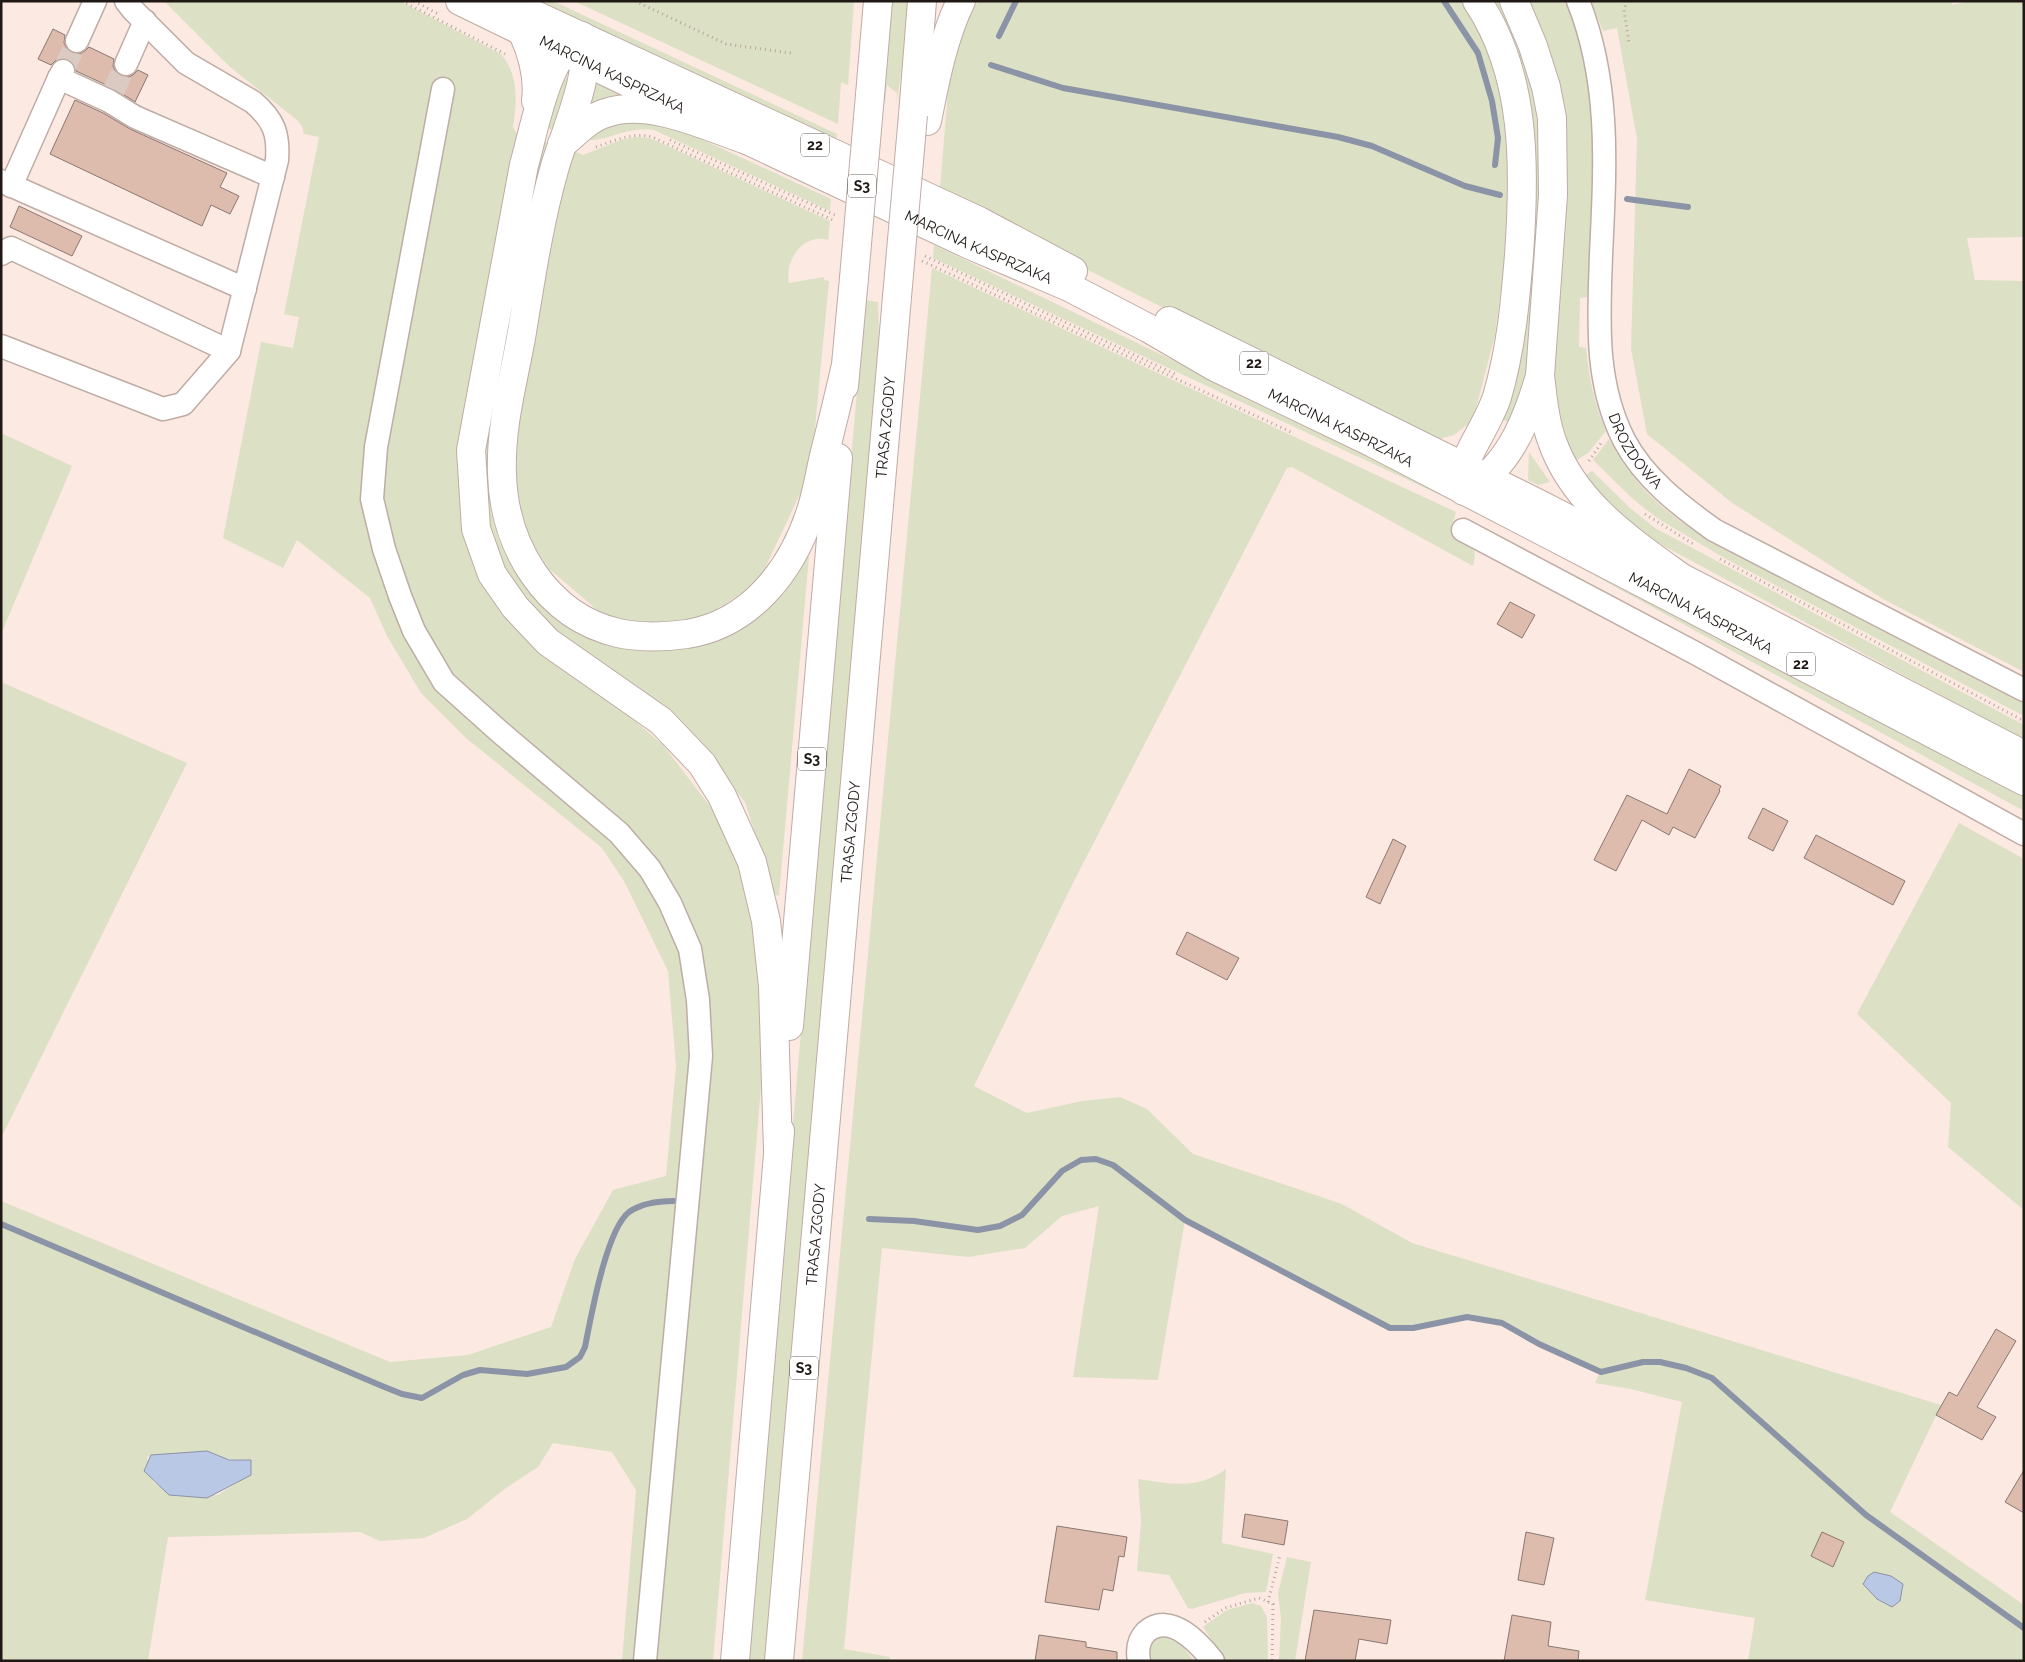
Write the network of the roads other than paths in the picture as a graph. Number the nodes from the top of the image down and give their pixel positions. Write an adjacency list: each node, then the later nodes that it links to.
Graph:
1 (95, 1): 12 (street)
2 (126, 1): 11 (street)
3 (460, 1): 13 (main road, MARCINA KASPRZAKA / 22)
4 (505, 1): 14 (main road, MARCINA KASPRZAKA / 22)
5 (878, 1): 27 (main road, S3, bridge)
6 (922, 1): 17 (main road)
7 (961, 1): 17 (main road)
8 (1477, 1): 29 (main road)
9 (1514, 1): 28 (main road)
10 (1578, 1): 32 (street, DROZDOWA)
11 (145, 21): 15 (street); 21 (street)
12 (77, 41)
13 (512, 46): 14 (main road, MARCINA KASPRZAKA / 22); 18 (main road)
14 (576, 50): 18 (main road); 19 (main road, MARCINA KASPRZAKA / 22); 20 (main road); 29 (main road, MARCINA KASPRZAKA / 22)
15 (126, 64)
16 (443, 89): 37 (street)
17 (920, 118): 39 (main road, TRASA ZGODY / S3, bridge)
18 (533, 129): 36 (main road)
19 (747, 140): 20 (main road); 29 (main road, MARCINA KASPRZAKA / 22)
20 (565, 142): 27 (main road)
21 (273, 177): 22 (street); 24 (street)
22 (6, 183): 24 (street)
23 (1, 254): 26 (street)
24 (245, 289): 26 (street)
25 (1, 346): 26 (street)
26 (229, 350)
27 (845, 369): 36 (main road, S3)
28 (1540, 376): 29 (main road); 31 (main road)
29 (1470, 478): 31 (main road, MARCINA KASPRZAKA / 22); 34 (main road, MARCINA KASPRZAKA / 22)
30 (1463, 530): 35 (street)
31 (1679, 576): 33 (main road, MARCINA KASPRZAKA / 22)
32 (2024, 690)
33 (2024, 755)
34 (2024, 781)
35 (2024, 834)
36 (778, 1150): 38 (main road, S3)
37 (645, 1661)
38 (734, 1661)
39 (779, 1661)
40 (1139, 1661): 41 (street)
41 (1213, 1661)

